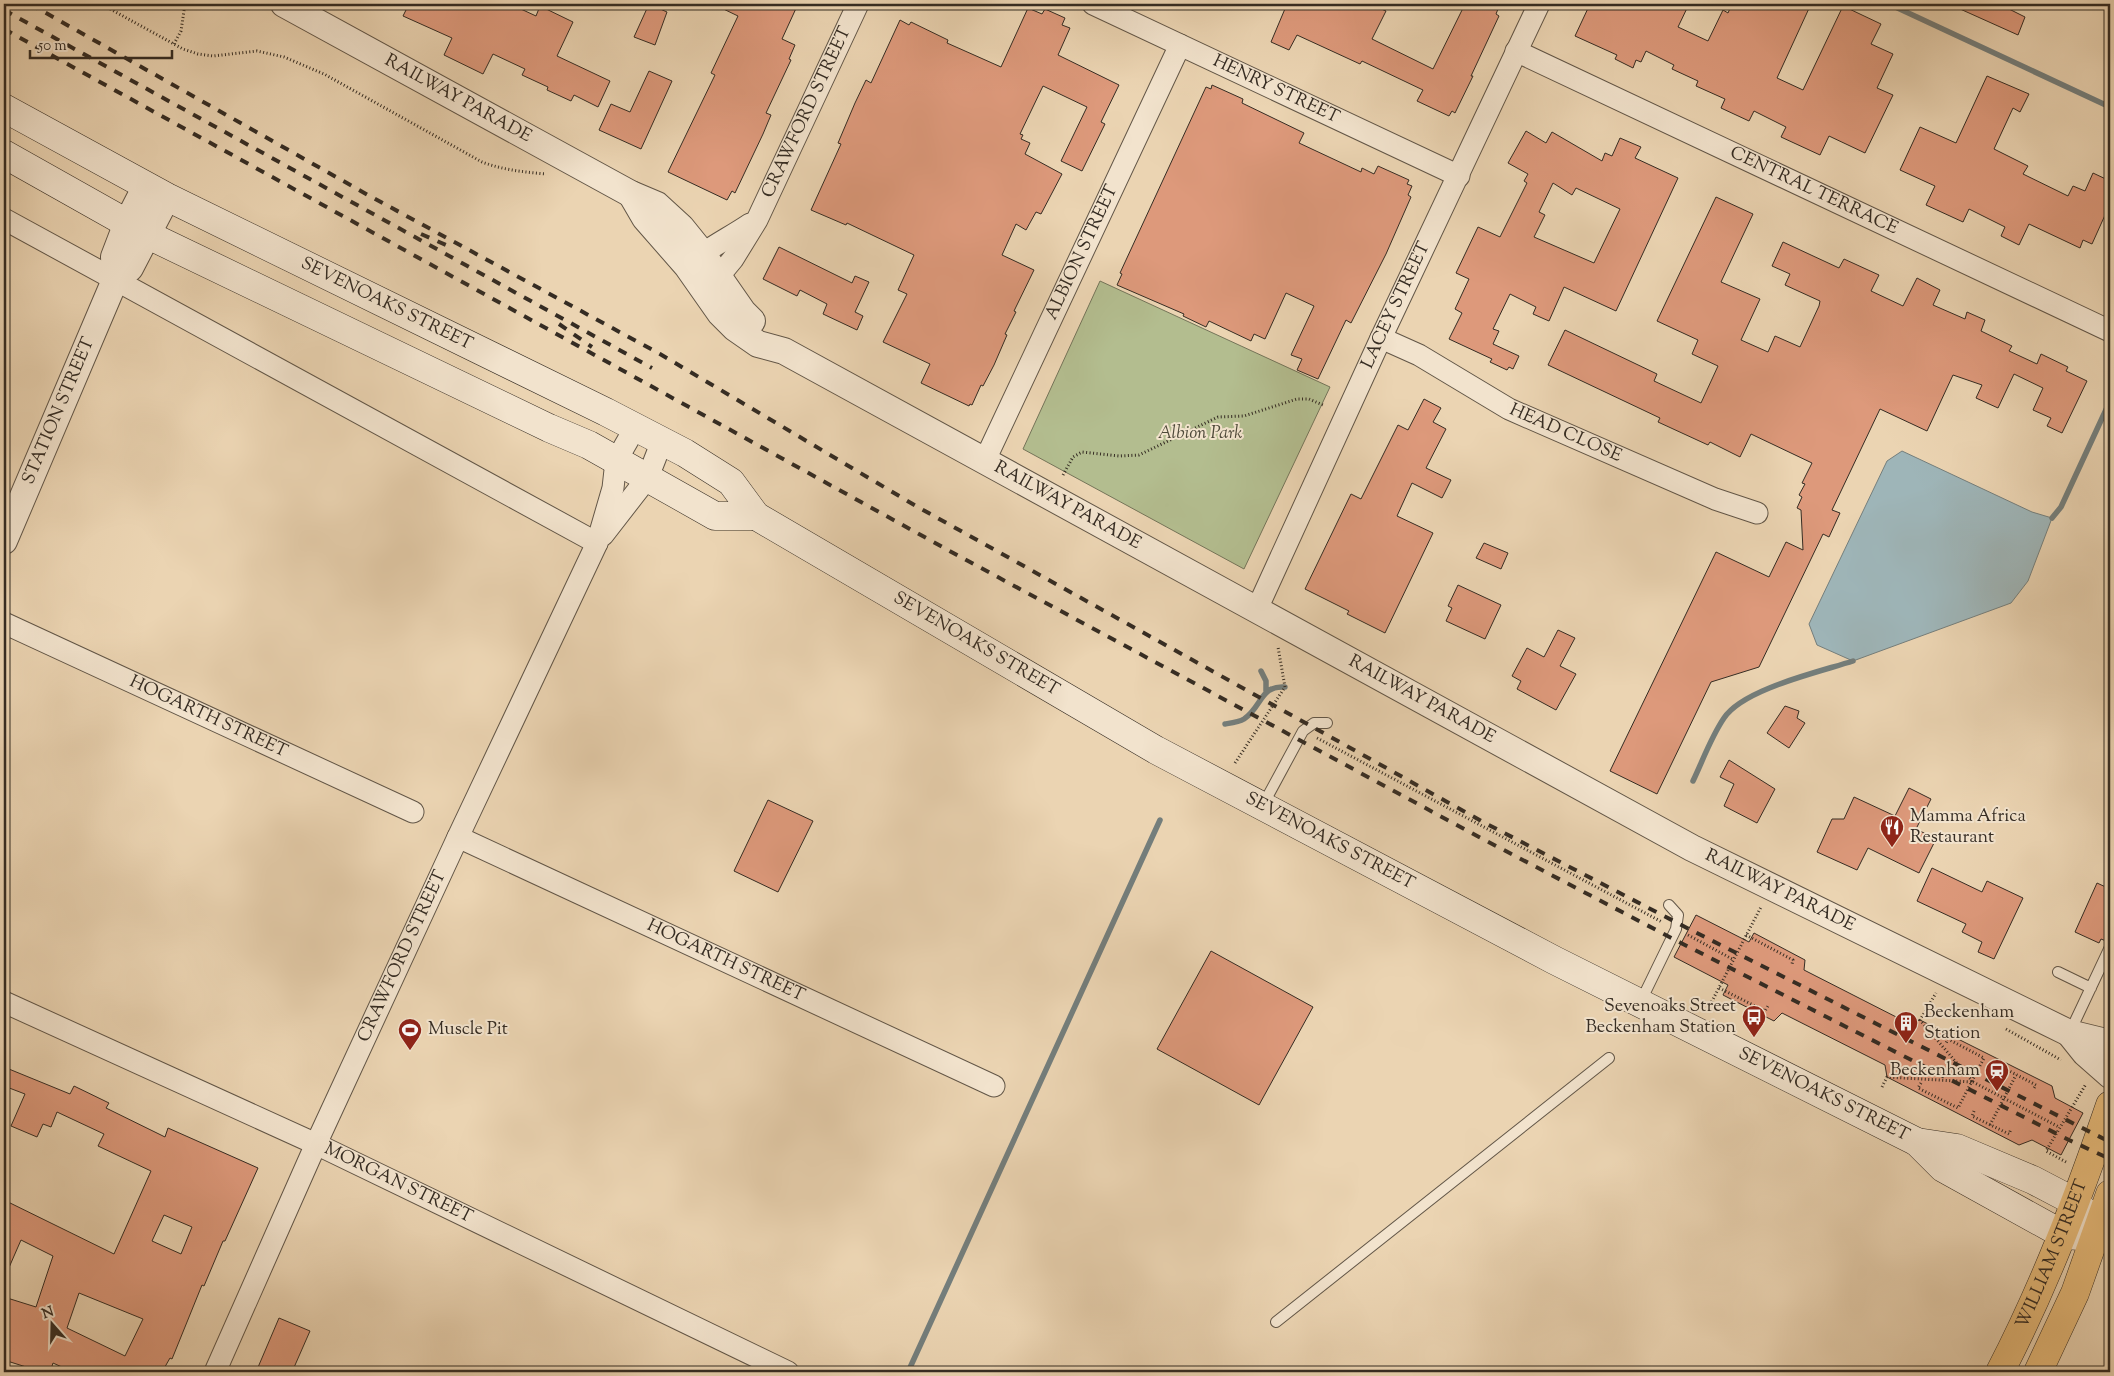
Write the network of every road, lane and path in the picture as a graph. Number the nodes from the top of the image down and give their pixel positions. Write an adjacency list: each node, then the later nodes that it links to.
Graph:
1 (101, 4): 2 (path)
2 (185, 4)
3 (284, 4): 16 (street, RAILWAY PARADE)
4 (858, 4): 14 (street, CRAWFORD STREET)
5 (1093, 4): 7 (street, HENRY STREET)
6 (1539, 4): 8 (street, LACEY STREET)
7 (1180, 45): 11 (street, HENRY STREET); 24 (street, ALBION STREET)
8 (1516, 52): 11 (street, LACEY STREET); 19 (street, CENTRAL TERRACE)
9 (4, 108): 12 (main road, SEVENOAKS STREET)
10 (4, 154): 15 (main road)
11 (1459, 176): 20 (street, LACEY STREET)
12 (156, 192): 15 (street, STATION STREET); 22 (main road, SEVENOAKS STREET)
13 (4, 218): 17 (street)
14 (757, 220): 16 (street, CRAWFORD STREET); 18 (street, CRAWFORD STREET)
15 (138, 229): 17 (street, STATION STREET); 25 (main road)
16 (694, 259): 18 (street, RAILWAY PARADE)
17 (115, 280): 30 (street, STATION STREET); 31 (street)
18 (712, 285): 24 (street, RAILWAY PARADE)
19 (2110, 331)
20 (1381, 338): 28 (street, HEAD CLOSE); 32 (street, LACEY STREET)
21 (1323, 405): 26 (path)
22 (636, 426): 23 (main road, SEVENOAKS STREET); 25 (street, CRAWFORD STREET)
23 (662, 440): 27 (street, CRAWFORD STREET); 29 (main road, SEVENOAKS STREET)
24 (985, 460): 32 (street, RAILWAY PARADE)
25 (616, 461): 27 (main road); 31 (street, CRAWFORD STREET)
26 (1063, 475)
27 (648, 477): 29 (main road); 31 (street, CRAWFORD STREET)
28 (1757, 513)
29 (756, 516): 38 (main road, SEVENOAKS STREET)
30 (4, 541)
31 (597, 543): 40 (street, CRAWFORD STREET)
32 (1256, 609): 56 (street, RAILWAY PARADE)
33 (4, 623): 39 (street, HOGARTH STREET)
34 (1278, 645): 37 (path)
35 (1327, 723): 36 (lane)
36 (1303, 731): 38 (lane); 43 (path)
37 (1235, 763)
38 (1263, 805): 53 (main road, SEVENOAKS STREET)
39 (413, 812)
40 (458, 837): 65 (street, HOGARTH STREET); 75 (street, CRAWFORD STREET)
41 (1669, 905): 43 (lane)
42 (1761, 907): 44 (path)
43 (1676, 929): 46 (path); 53 (lane)
44 (1746, 935): 46 (path); 47 (path)
45 (2110, 947): 50 (lane)
46 (1734, 960): 49 (path)
47 (1792, 964)
48 (2058, 972): 50 (lane)
49 (1720, 988): 54 (path); 55 (path)
50 (2090, 988): 56 (lane)
51 (1936, 993): 63 (path)
52 (4, 1002): 75 (street, MORGAN STREET)
53 (1640, 1002): 74 (main road, SEVENOAKS STREET)
54 (1710, 1006)
55 (1768, 1006)
56 (2069, 1033): 58 (street, RAILWAY PARADE); 62 (street, RAILWAY PARADE)
57 (1946, 1042): 63 (path)
58 (2110, 1042)
59 (1610, 1058): 80 (lane)
60 (1996, 1068): 61 (path)
61 (2016, 1074): 67 (path); 68 (path)
62 (2110, 1075)
63 (1972, 1082): 64 (path); 66 (path); 68 (path)
64 (1921, 1083)
65 (994, 1086)
66 (1882, 1087)
67 (2034, 1088)
68 (2004, 1098): 71 (path); 72 (path)
69 (2110, 1105): 77 (main road, WILLIAM STREET)
70 (1974, 1111): 71 (path)
71 (1990, 1125): 73 (path)
72 (2059, 1128)
73 (2011, 1129)
74 (1916, 1142): 77 (main road, SEVENOAKS STREET); 79 (main road, SEVENOAKS STREET)
75 (316, 1144): 81 (street, CRAWFORD STREET); 82 (street, MORGAN STREET)
76 (2110, 1194): 78 (main road, WILLIAM STREET)
77 (2075, 1202): 78 (main road, SEVENOAKS STREET); 79 (main road, WILLIAM STREET)
78 (2098, 1231): 79 (main road, SEVENOAKS STREET); 84 (main road, WILLIAM STREET)
79 (2064, 1235): 83 (main road, WILLIAM STREET)
80 (1276, 1322)
81 (215, 1372)
82 (788, 1372)
83 (2000, 1372)
84 (2038, 1372)

